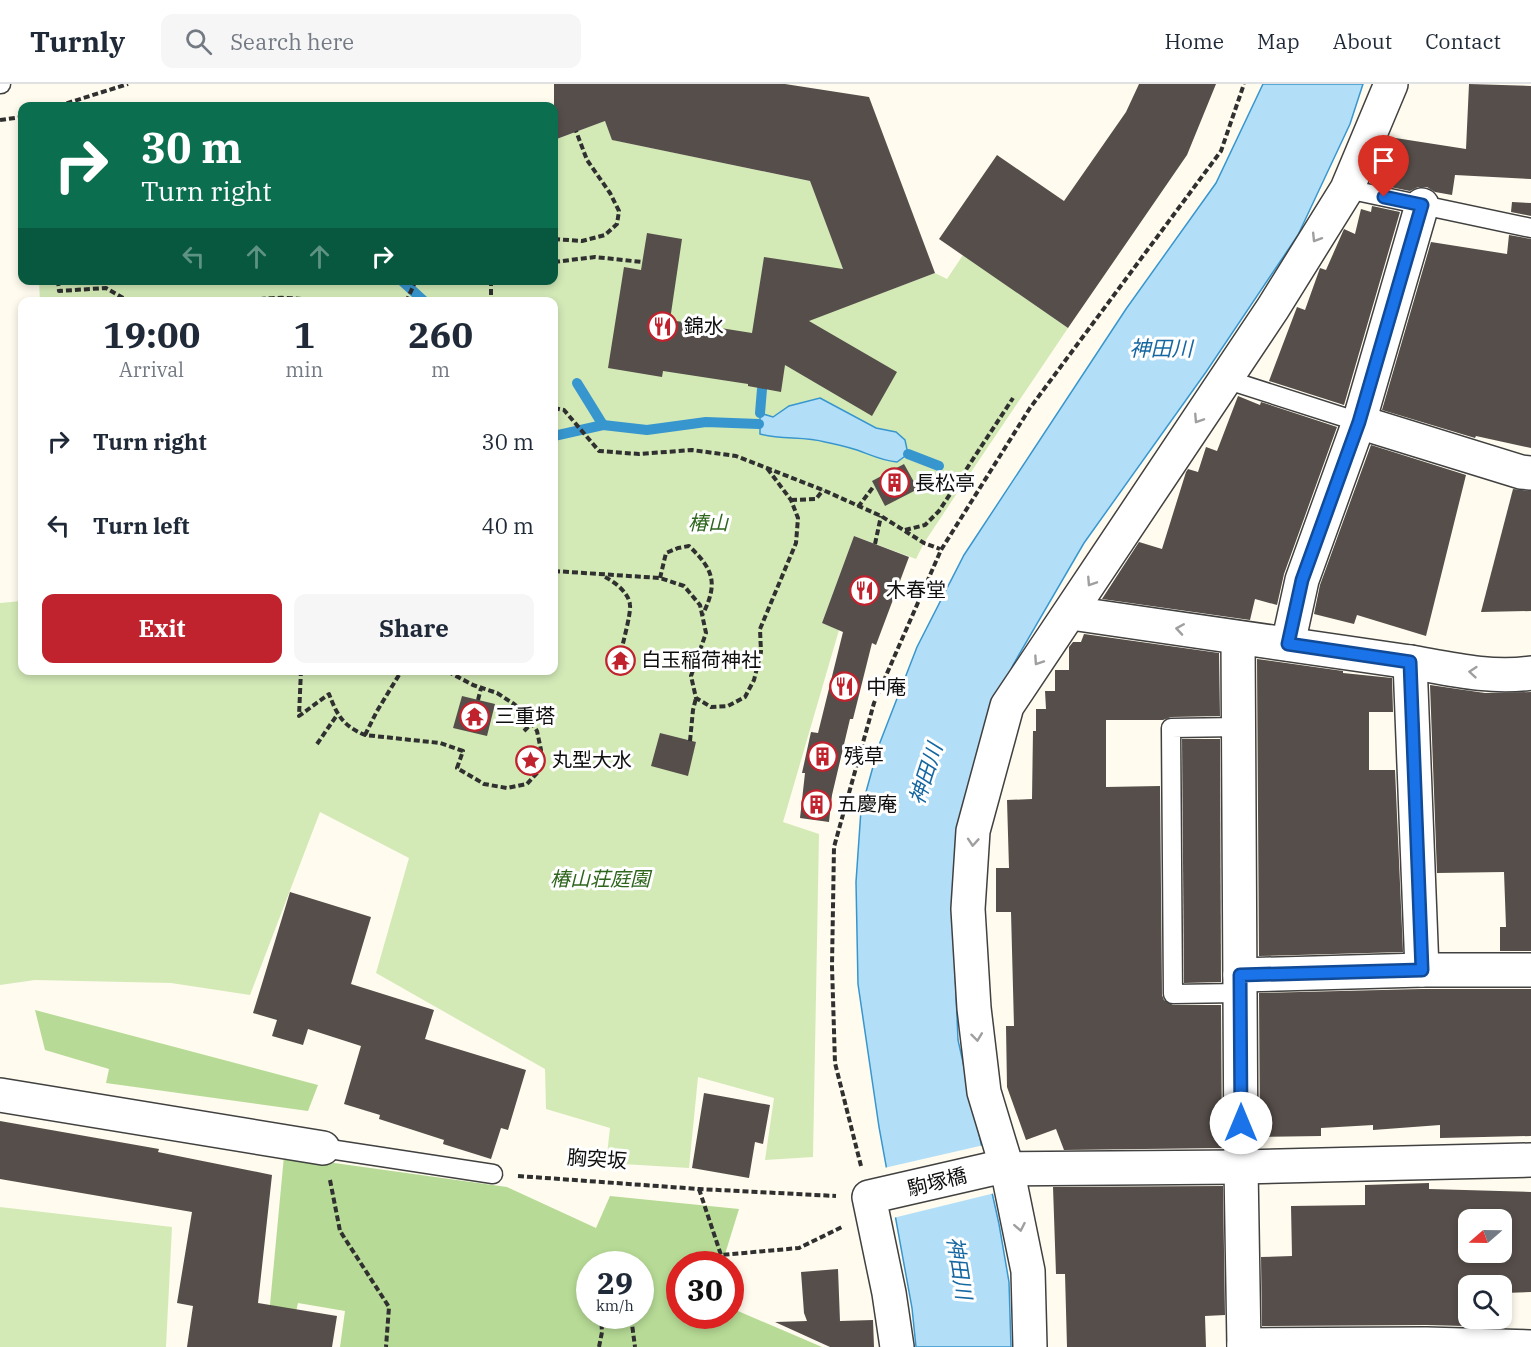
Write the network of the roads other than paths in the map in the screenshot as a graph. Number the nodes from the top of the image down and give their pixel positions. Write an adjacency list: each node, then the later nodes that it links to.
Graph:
1 (1391, 84): 2 (street)
2 (1347, 189): 3 (lane); 5 (street, one-way to 5)
3 (1422, 205): 4 (lane); 6 (street)
4 (1531, 228)
5 (1225, 379): 6 (lane); 8 (street, one-way to 8)
6 (1359, 422): 7 (street); 10 (street)
7 (1531, 473)
8 (1071, 613): 9 (street, one-way to 8); 21 (street, one-way to 21)
9 (1238, 638): 10 (street); 13 (street)
10 (1288, 644): 11 (street)
11 (1410, 662): 12 (street, one-way to 11); 14 (street)
12 (1531, 673)
13 (1239, 727): 16 (street); 16 (lane)
14 (1422, 970): 15 (street); 16 (street)
15 (1531, 970)
16 (1240, 984): 20 (street)
17 (0, 1095): 18 (street)
18 (323, 1148): 22 (lane)
19 (1531, 1160): 20 (street, 駒塚橋)
20 (1241, 1167): 21 (street, 駒塚橋); 24 (street)
21 (999, 1168): 25 (street, 駒塚橋); 26 (street, one-way to 26)
22 (493, 1174)
23 (1426, 1345): 24 (street); 27 (street)
24 (1244, 1346)
25 (897, 1347)
26 (1030, 1347)
27 (1531, 1347)

